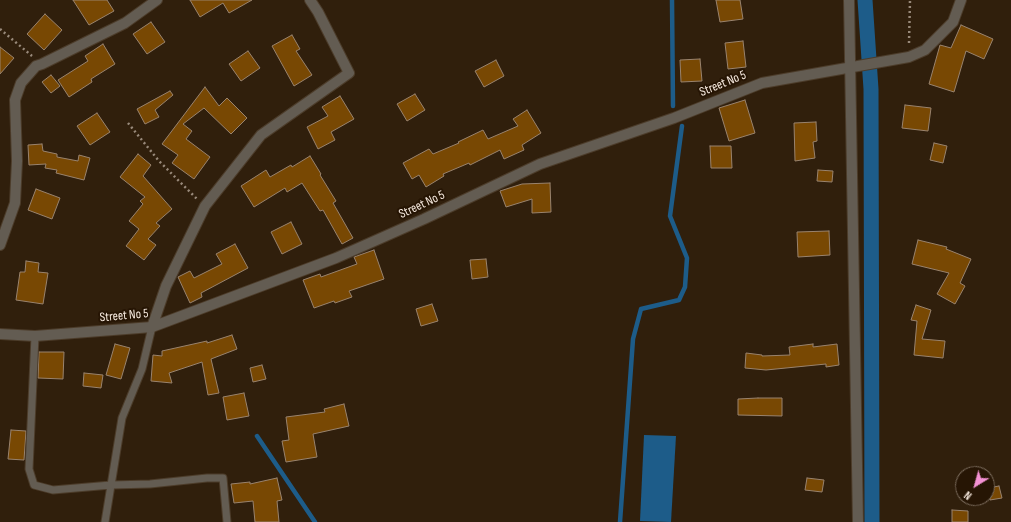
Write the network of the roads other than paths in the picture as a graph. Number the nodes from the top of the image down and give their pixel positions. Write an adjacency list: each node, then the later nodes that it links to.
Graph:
1 (158, 0): 6 (street)
2 (310, 0): 7 (street)
3 (849, 0): 5 (street)
4 (961, 0): 5 (street, Street No 5)
5 (850, 68): 7 (street, Street No 5); 13 (street)
6 (0, 245)
7 (152, 327): 9 (street, Street No 5); 10 (lane)
8 (0, 334): 9 (street, Street No 5)
9 (35, 336): 10 (lane)
10 (111, 485): 11 (lane); 12 (lane)
11 (105, 522)
12 (227, 522)
13 (858, 522)

